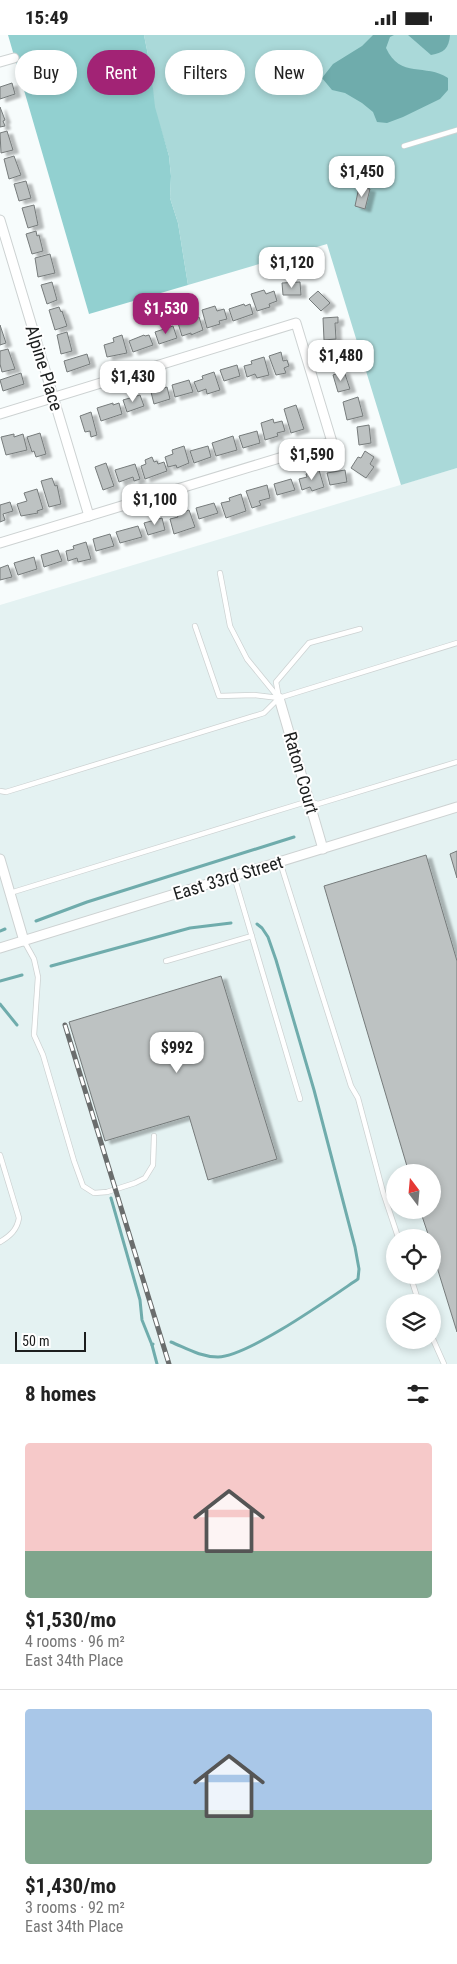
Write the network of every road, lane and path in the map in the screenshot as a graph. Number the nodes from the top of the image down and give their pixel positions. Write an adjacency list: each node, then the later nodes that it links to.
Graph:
1 (14, 58): 2 (street)
2 (0, 62)
3 (457, 130): 4 (lane)
4 (404, 146)
5 (0, 220): 6 (street, Alpine Place)
6 (53, 397): 7 (street); 8 (street, Alpine Place); 8 (street)
7 (0, 414)
8 (89, 516): 9 (street)
9 (0, 543)
10 (220, 573): 14 (lane)
11 (195, 625): 14 (lane)
12 (360, 629): 14 (lane)
13 (457, 643): 14 (lane)
14 (279, 698): 16 (lane); 17 (street, Raton Court)
15 (457, 762): 17 (lane)
16 (0, 791)
17 (309, 801): 19 (street, Raton Court); 23 (lane)
18 (457, 807): 19 (street, East 33rd Street)
19 (323, 849): 21 (street, East 33rd Street)
20 (0, 859): 23 (street)
21 (280, 862): 22 (street, East 33rd Street); 31 (lane)
22 (234, 876): 24 (lane); 25 (street, East 33rd Street)
23 (10, 893): 25 (street)
24 (252, 935): 27 (lane); 28 (lane)
25 (24, 941): 26 (street, East 33rd Street); 29 (lane)
26 (0, 948)
27 (166, 961)
28 (300, 1099)
29 (154, 1136)
30 (0, 1155): 32 (lane)
31 (395, 1229)
32 (0, 1242)
33 (437, 1349): 34 (lane)
34 (444, 1364)

